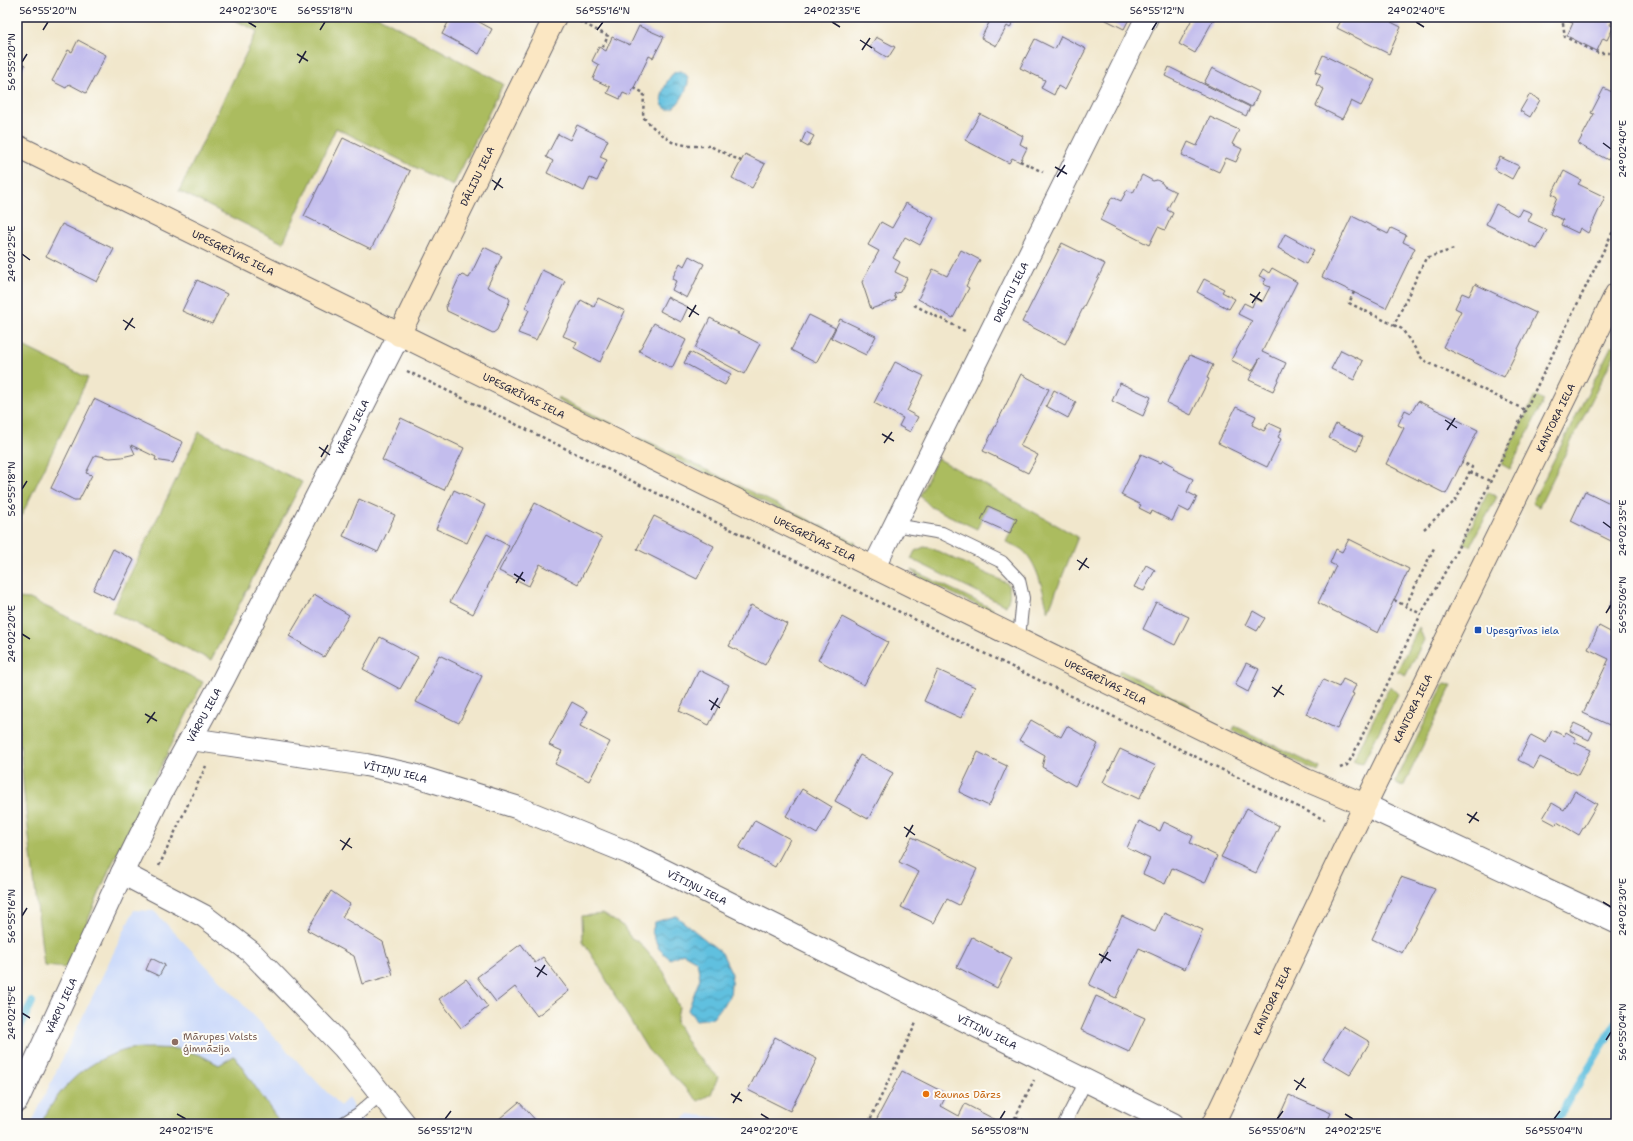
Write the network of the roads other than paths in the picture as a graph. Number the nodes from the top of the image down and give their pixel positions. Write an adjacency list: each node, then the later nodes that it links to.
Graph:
1 (1148, 17): 6 (street, DRUSTU IELA)
2 (565, 18): 5 (street, DĀLIJU IELA)
3 (17, 146): 5 (street, UPESGRĪVAS IELA)
4 (1616, 294): 10 (street, KANTORA IELA)
5 (399, 334): 7 (street, UPESGRĪVAS IELA); 9 (street, VĀRPU IELA)
6 (894, 525): 7 (street, DRUSTU IELA); 8 (lane)
7 (874, 567): 8 (street, UPESGRĪVAS IELA)
8 (1020, 638): 10 (street, UPESGRĪVAS IELA)
9 (191, 739): 11 (street, VĀRPU IELA); 13 (street, VĪTIŅU IELA)
10 (1365, 806): 12 (street, UPESGRĪVAS IELA); 20 (street, KANTORA IELA)
11 (122, 873): 14 (street); 15 (street, VĀRPU IELA)
12 (1616, 922)
13 (1086, 1081): 18 (lane); 19 (street, VĪTIŅU IELA)
14 (381, 1094): 16 (lane); 17 (street)
15 (17, 1101)
16 (342, 1124)
17 (405, 1124)
18 (1064, 1124)
19 (1173, 1124)
20 (1213, 1124)

